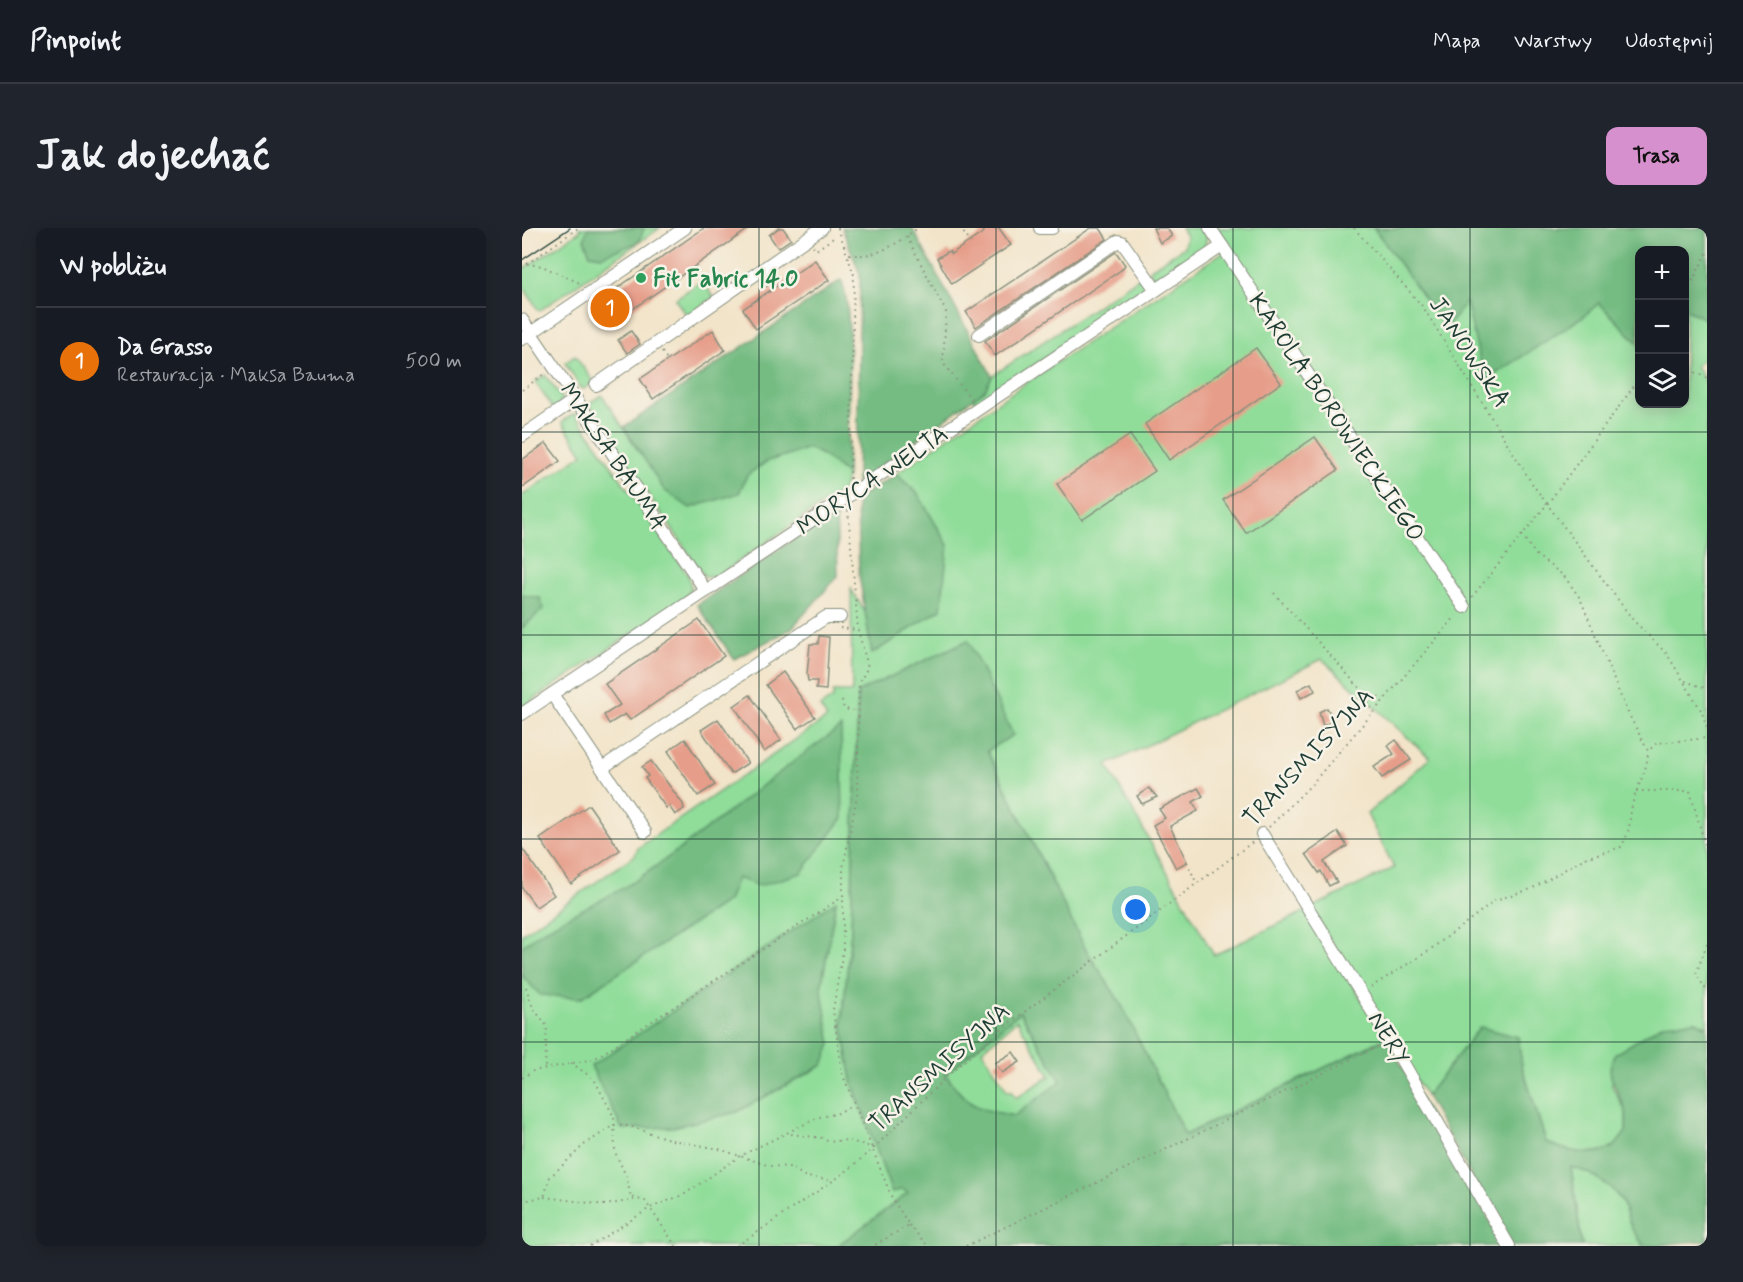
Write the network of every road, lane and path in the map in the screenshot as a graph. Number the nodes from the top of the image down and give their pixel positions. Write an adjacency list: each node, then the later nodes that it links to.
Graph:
1 (578, 228): 19 (path)
2 (685, 228): 19 (street)
3 (822, 228): 29 (street)
4 (838, 228): 15 (path)
5 (918, 228): 11 (path)
6 (960, 228): 12 (path)
7 (1040, 228): 8 (street)
8 (1052, 228)
9 (1210, 228): 13 (street, KAROLA BOROWIECKIEGO)
10 (1354, 228): 36 (path, JANOWSKA)
11 (908, 237): 15 (path); 33 (path)
12 (970, 243)
13 (1222, 246): 18 (street, MORYCA WELTA); 40 (street, KAROLA BOROWIECKIEGO)
14 (1707, 253): 17 (path)
15 (849, 254): 35 (path)
16 (761, 279): 20 (path)
17 (1689, 287)
18 (1156, 290): 22 (street); 33 (street, MORYCA WELTA)
19 (592, 291): 23 (street)
20 (771, 293)
21 (522, 320): 23 (street, MAKSA BAUMA)
22 (979, 335)
23 (526, 336): 32 (street, MAKSA BAUMA)
24 (660, 349): 25 (path)
25 (669, 362)
26 (1689, 369): 27 (path)
27 (1707, 378)
28 (534, 381): 31 (path)
29 (596, 385)
30 (1635, 385): 36 (path, TRANSMISYJNA)
31 (522, 390)
32 (576, 399): 34 (street); 38 (street, MAKSA BAUMA)
33 (979, 409): 35 (street, MORYCA WELTA)
34 (522, 436)
35 (847, 497): 38 (street, MORYCA WELTA); 42 (path)
36 (1548, 503): 37 (path, TRANSMISYJNA); 43 (path, JANOWSKA)
37 (1522, 535): 40 (path, TRANSMISYJNA); 54 (path)
38 (706, 591): 45 (street, MORYCA WELTA)
39 (1274, 593): 46 (path)
40 (1464, 607): 47 (path, TRANSMISYJNA)
41 (840, 622): 42 (path); 55 (street)
42 (858, 630): 49 (path)
43 (1683, 680): 44 (path); 52 (path, JANOWSKA)
44 (1707, 686)
45 (552, 694): 51 (street, MORYCA WELTA); 55 (street)
46 (1366, 695): 47 (path); 50 (path)
47 (1386, 698): 50 (path, TRANSMISYJNA)
48 (842, 700): 49 (path)
49 (859, 711): 62 (path)
50 (1373, 713): 58 (path, TRANSMISYJNA)
51 (522, 714)
52 (1707, 728)
53 (1707, 738): 54 (path)
54 (1648, 751): 56 (path)
55 (602, 768): 57 (street)
56 (1636, 791): 59 (path); 66 (path)
57 (645, 832)
58 (1262, 834): 61 (path, TRANSMISYJNA); 66 (street, NERY)
59 (1707, 852)
60 (1186, 862): 61 (path)
61 (1197, 884): 74 (path, TRANSMISYJNA)
62 (841, 898): 68 (path); 71 (path)
63 (1707, 944): 65 (path)
64 (526, 987): 69 (path)
65 (1707, 991)
66 (1361, 994): 67 (street, NERY)
67 (1390, 1040): 87 (path); 88 (street, NERY)
68 (569, 1062): 69 (path); 72 (path)
69 (545, 1067): 70 (path)
70 (522, 1078)
71 (856, 1108): 73 (path); 74 (path)
72 (614, 1125): 75 (path); 77 (path); 78 (path)
73 (789, 1134): 74 (path); 75 (path)
74 (874, 1148): 76 (path, TRANSMISYJNA); 81 (path)
75 (740, 1156): 76 (path); 80 (path)
76 (833, 1180): 84 (path, TRANSMISYJNA)
77 (544, 1197): 78 (path); 79 (path)
78 (634, 1200): 80 (path)
79 (522, 1201)
80 (650, 1208): 82 (path); 83 (path)
81 (909, 1225): 85 (path); 86 (path)
82 (591, 1246)
83 (676, 1246)
84 (737, 1246)
85 (873, 1246)
86 (928, 1246)
87 (966, 1246)
88 (1509, 1246)

